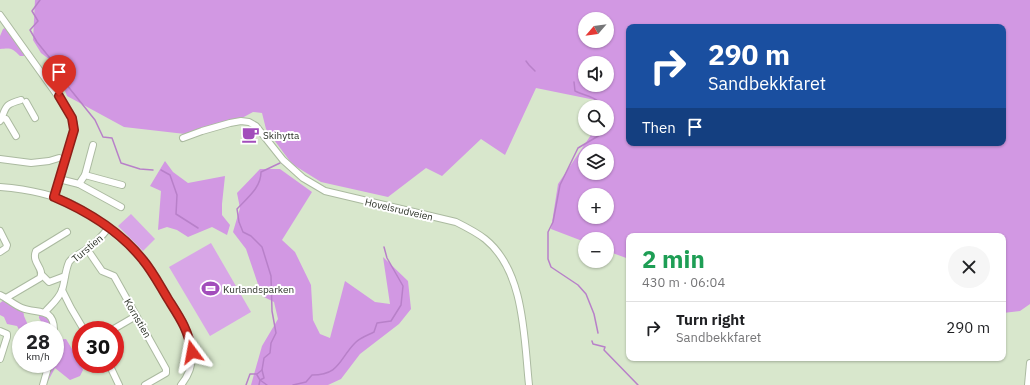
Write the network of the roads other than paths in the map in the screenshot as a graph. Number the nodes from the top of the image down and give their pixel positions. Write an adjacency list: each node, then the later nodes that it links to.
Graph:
1 (0, 15): 10 (street)
2 (35, 118): 3 (street)
3 (1, 119): 4 (street)
4 (16, 136)
5 (183, 138): 40 (street, Hovelsrudveien)
6 (93, 145): 9 (street)
7 (59, 158): 8 (street)
8 (0, 159)
9 (85, 174): 11 (street); 12 (street)
10 (59, 179): 11 (street); 14 (street)
11 (79, 184): 15 (street)
12 (122, 185)
13 (0, 187): 14 (street)
14 (54, 197): 16 (street)
15 (121, 207)
16 (109, 227): 19 (street, Turstien); 39 (street)
17 (0, 231): 20 (street)
18 (67, 232): 21 (street)
19 (87, 249): 22 (street, Turstien); 27 (street, Kornstien)
20 (0, 252)
21 (42, 275): 22 (street); 25 (street)
22 (65, 276): 23 (street, Turstien)
23 (62, 290): 26 (street, Turstien); 29 (street)
24 (0, 294): 25 (street)
25 (6, 298): 26 (street)
26 (45, 312): 28 (street)
27 (136, 316): 30 (street); 38 (street, Kornstien)
28 (52, 321)
29 (78, 321)
30 (124, 323)
31 (0, 331): 32 (street)
32 (0, 359)
33 (1030, 363): 41 (street)
34 (46, 373): 36 (street)
35 (113, 373): 37 (street)
36 (43, 385)
37 (119, 385)
38 (144, 385)
39 (181, 385)
40 (529, 385)
41 (1028, 385)

